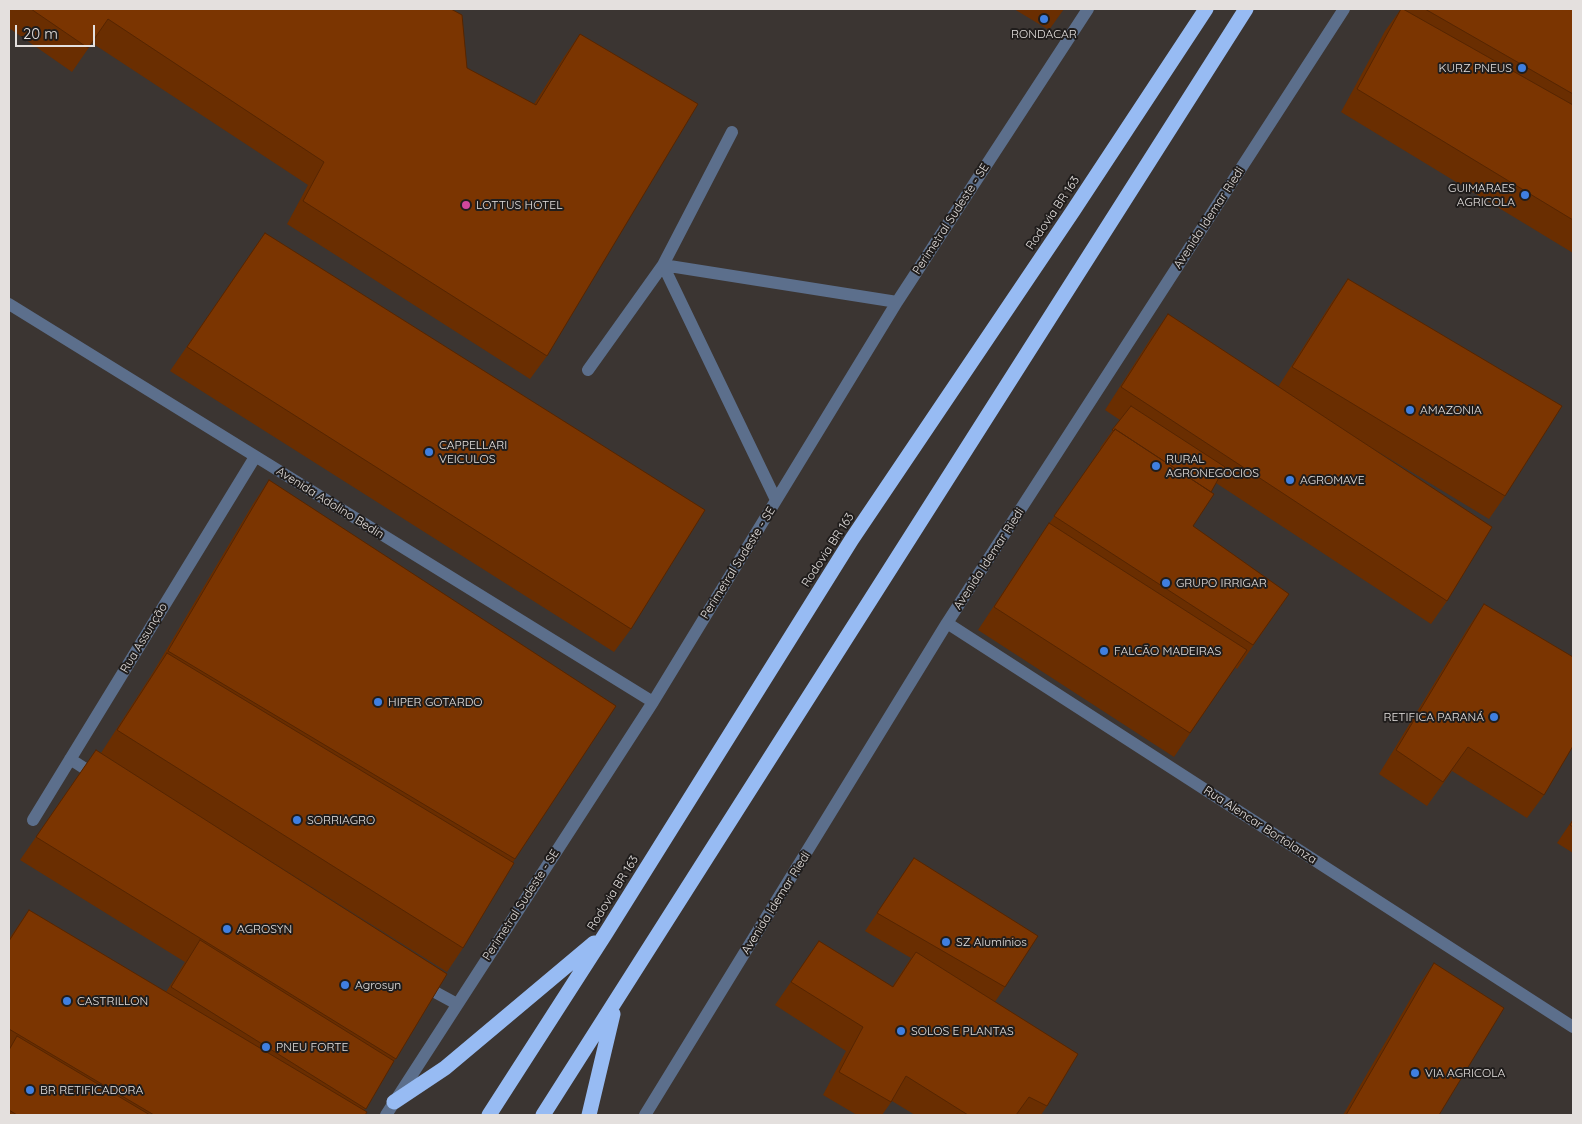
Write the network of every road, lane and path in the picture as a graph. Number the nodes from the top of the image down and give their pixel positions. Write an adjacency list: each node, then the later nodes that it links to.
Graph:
1 (1088, 9): 7 (street, Perimetral Sudeste - SE)
2 (1206, 9): 17 (highway, Rodovia BR 163)
3 (1246, 9): 19 (highway)
4 (1344, 9): 12 (street, Avenida Idemar Riedi)
5 (732, 132): 6 (street)
6 (663, 265): 7 (street); 9 (street); 11 (street)
7 (897, 302): 11 (street, Perimetral Sudeste - SE)
8 (9, 304): 10 (street, Avenida Adolino Bedin)
9 (588, 370)
10 (255, 456): 13 (street, Avenida Adolino Bedin); 14 (street, Rua Assunção)
11 (776, 500): 13 (street, Perimetral Sudeste - SE)
12 (948, 623): 21 (street, Rua Alencar Bortolanza); 26 (street, Avenida Idemar Riedi)
13 (652, 702): 20 (street, Perimetral Sudeste - SE)
14 (70, 760): 15 (street); 16 (street, Rua Assunção)
15 (108, 783)
16 (33, 820)
17 (606, 933): 22 (highway); 23 (highway, Rodovia BR 163)
18 (408, 976): 20 (street)
19 (615, 1003): 24 (highway); 25 (highway)
20 (457, 1004): 22 (street, Perimetral Sudeste - SE)
21 (1573, 1027)
22 (390, 1109)
23 (489, 1115)
24 (543, 1115)
25 (589, 1115)
26 (645, 1115)

